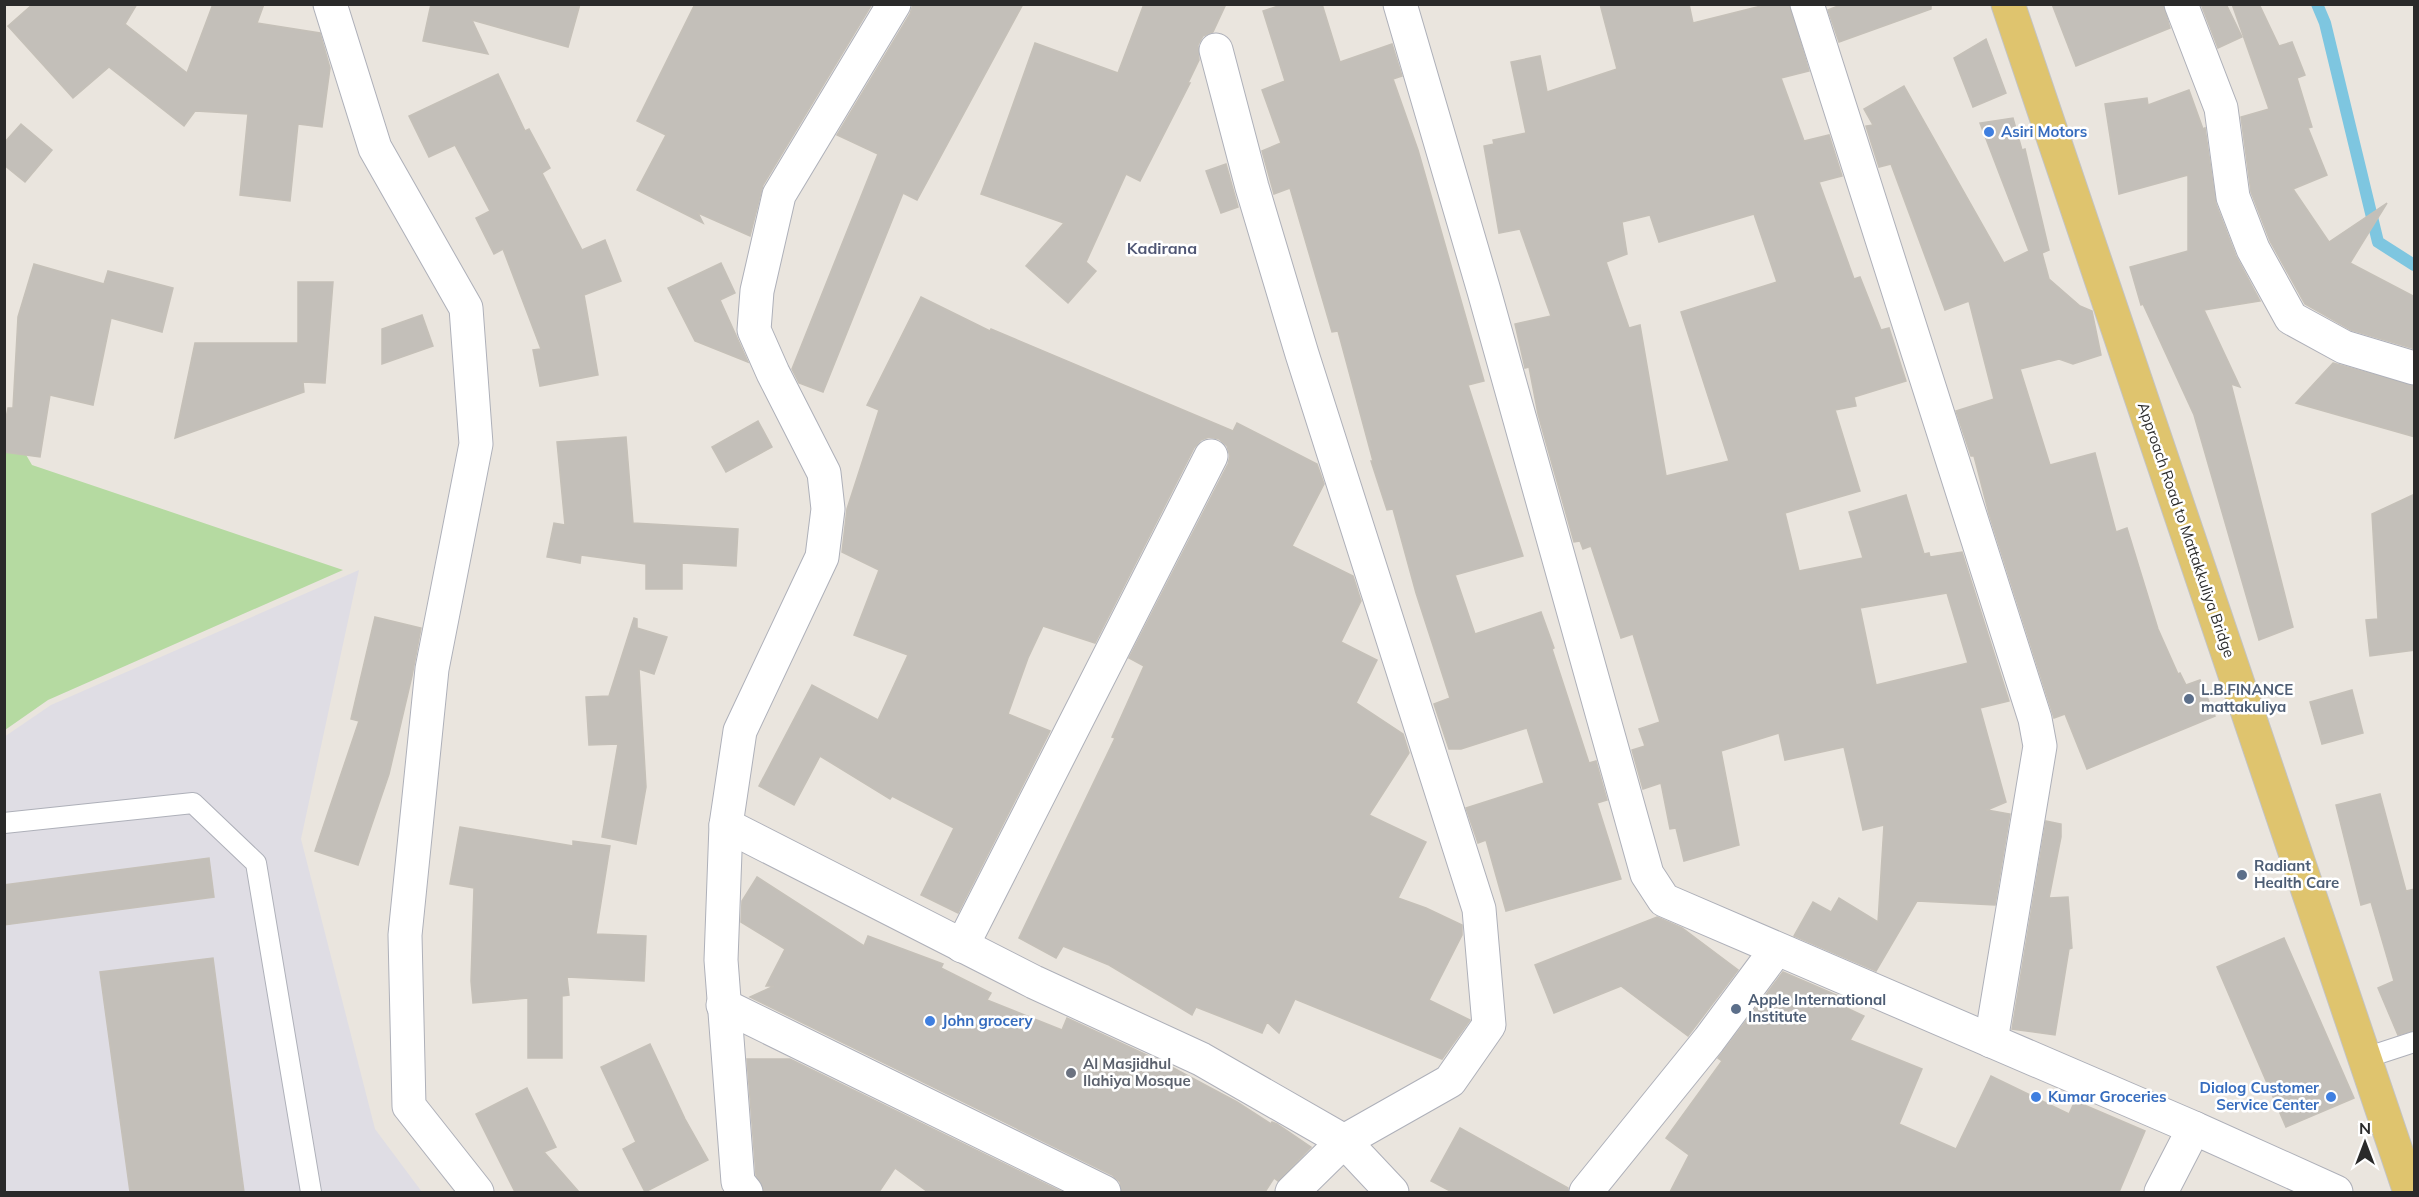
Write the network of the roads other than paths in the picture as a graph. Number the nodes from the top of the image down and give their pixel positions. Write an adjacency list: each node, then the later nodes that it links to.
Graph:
1 (330, 4): 21 (street)
2 (894, 4): 11 (street)
3 (1400, 4): 13 (street)
4 (1807, 4): 15 (street)
5 (2008, 4): 17 (main road, Approach Road to Mattakkuliya Bridge)
6 (2181, 4): 8 (street)
7 (1216, 50): 19 (street)
8 (2415, 368)
9 (1211, 456): 12 (street)
10 (4, 823): 20 (lane)
11 (726, 825): 12 (street); 14 (street)
12 (962, 946): 19 (street)
13 (1776, 950): 15 (street); 26 (street)
14 (723, 1005): 22 (street); 23 (street)
15 (1991, 1041): 18 (street)
16 (2415, 1042): 17 (lane)
17 (2365, 1058): 29 (main road, Approach Road to Mattakkuliya Bridge)
18 (2194, 1128): 27 (street); 28 (street)
19 (1344, 1141): 24 (street); 25 (street)
20 (311, 1192)
21 (477, 1192)
22 (746, 1192)
23 (1104, 1192)
24 (1292, 1192)
25 (1392, 1192)
26 (1586, 1192)
27 (2161, 1192)
28 (2336, 1192)
29 (2410, 1192)

